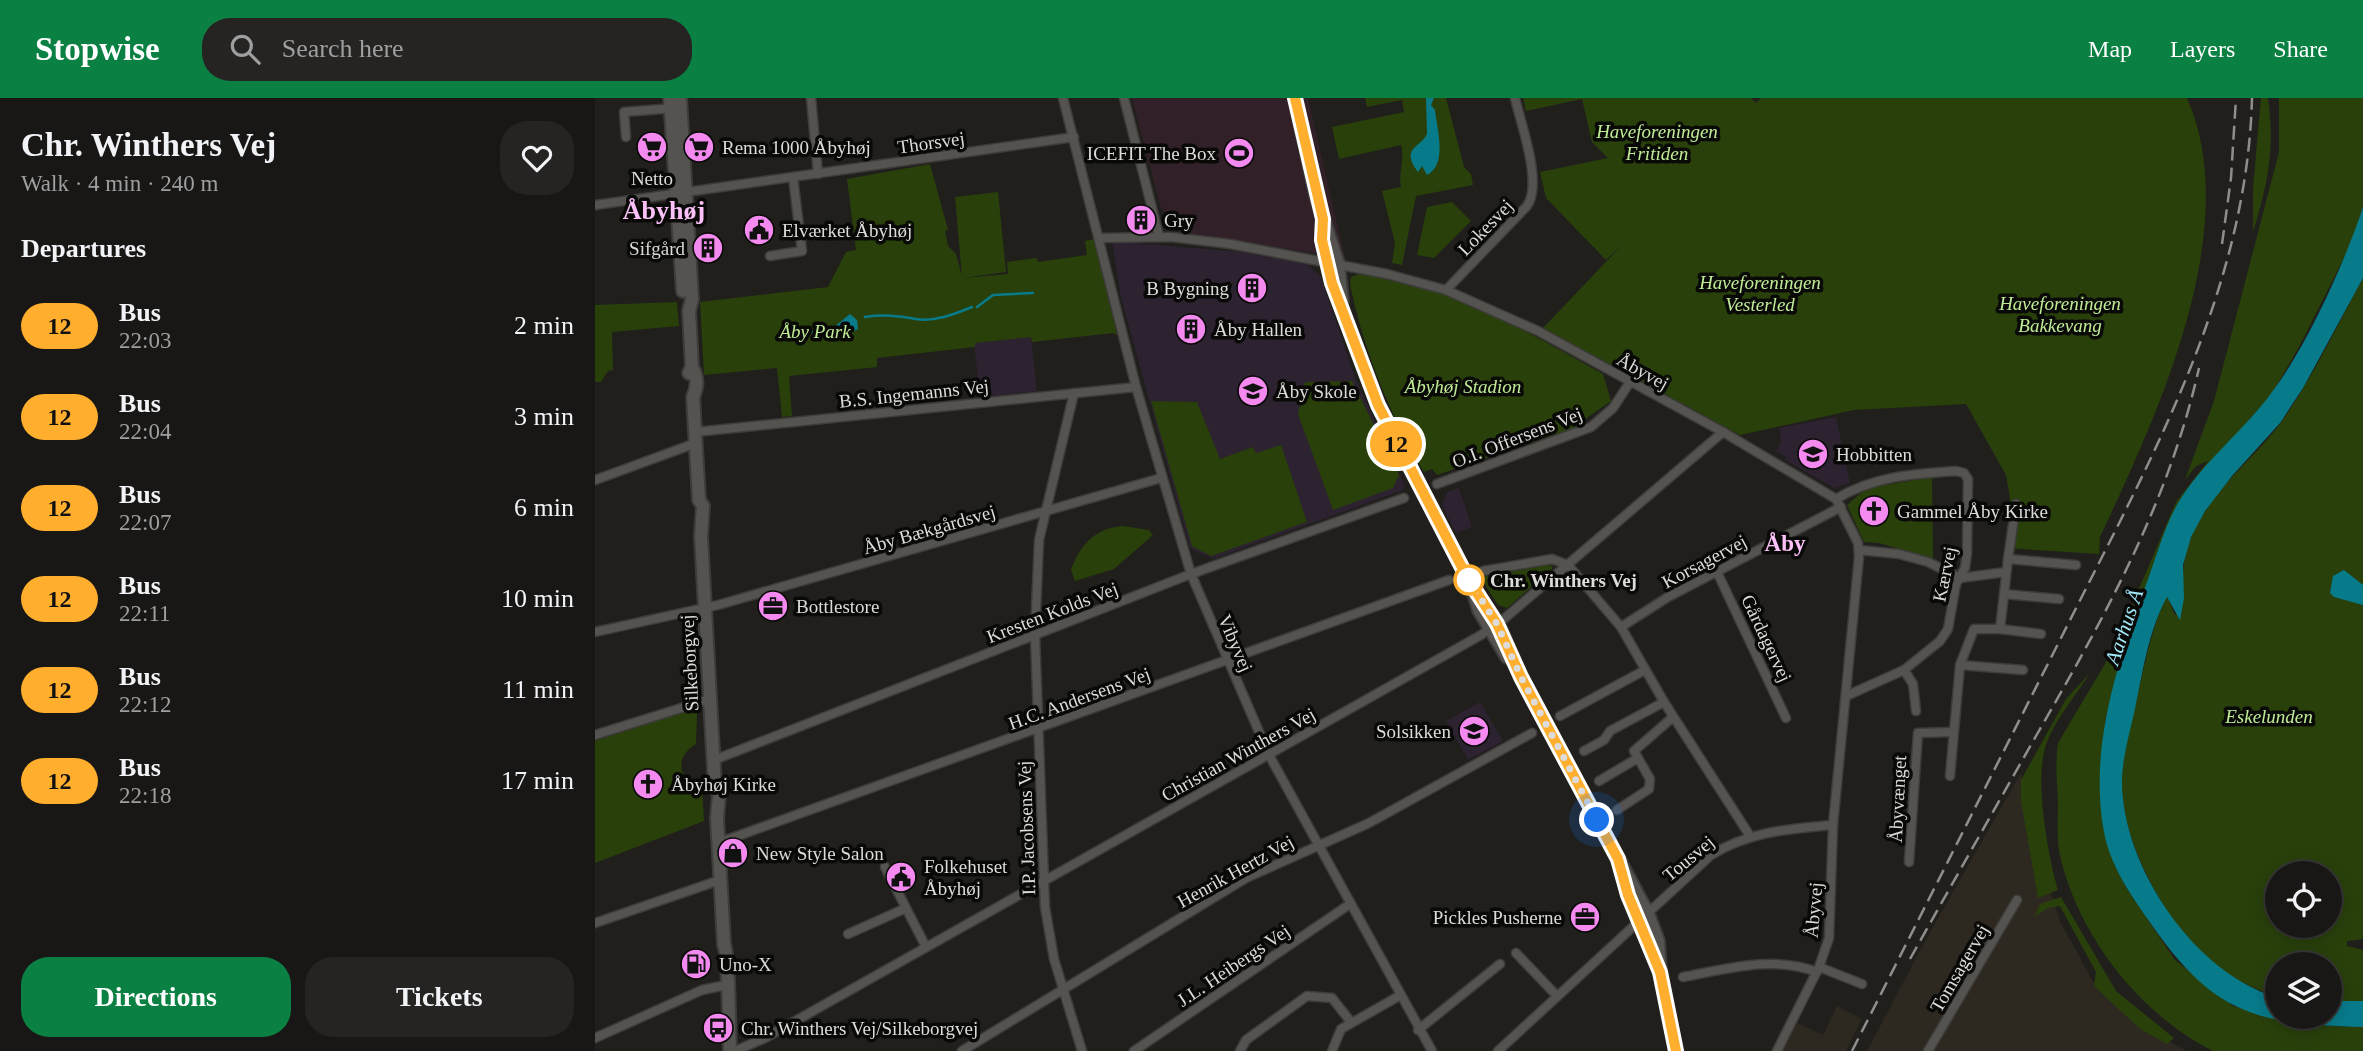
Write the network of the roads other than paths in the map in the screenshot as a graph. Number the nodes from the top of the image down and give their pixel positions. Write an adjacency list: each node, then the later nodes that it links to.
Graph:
1 (811, 98): 9 (street)
2 (1063, 98): 8 (street)
3 (1125, 98): 13 (street)
4 (1295, 98): 16 (street)
5 (1515, 98): 17 (street, Lokesvej)
6 (675, 103): 7 (street); 11 (street, Silkeborgvej)
7 (626, 137)
8 (1074, 137): 9 (street, Thorsvej); 14 (street)
9 (818, 174): 10 (street, Thorsvej)
10 (793, 177): 11 (street, Thorsvej); 15 (street)
11 (680, 193): 12 (street, Thorsvej); 22 (street, Silkeborgvej)
12 (595, 205)
13 (1159, 236): 14 (street, Åbyvej); 16 (street, Åbyvej)
14 (1100, 238): 19 (street, Vibyvej)
15 (770, 256)
16 (1333, 263): 17 (street, Åbyvej); 44 (street)
17 (1446, 289): 18 (street, Åbyvej)
18 (1630, 382): 21 (street, Åbyvej); 25 (street, O.I. Offersens Vej)
19 (1136, 387): 20 (street, B.S. Ingemanns Vej); 23 (street, Vibyvej)
20 (1074, 393): 22 (street, B.S. Ingemanns Vej); 30 (street, I.P. Jacobsens Vej)
21 (1723, 432): 27 (street, Åbyvej); 33 (street, Christian Winthers Vej)
22 (696, 438): 24 (street, B.S. Ingemanns Vej); 43 (street, Silkeborgvej)
23 (1161, 478): 30 (street, Åby Bækgårdsvej); 38 (street, Vibyvej)
24 (595, 481)
25 (1437, 484)
26 (1404, 498): 38 (street, Kresten Kolds Vej)
27 (1836, 499): 29 (street, Åbyvej); 39 (street, Kærvej)
28 (2015, 504): 32 (street)
29 (1841, 507): 31 (street, Åbyvej); 36 (street, Korsagervej)
30 (1044, 512): 43 (street, Åby Bækgårdsvej); 49 (street, I.P. Jacobsens Vej)
31 (1859, 550): 39 (street); 55 (street, Åbyvej)
32 (2008, 559): 34 (street); 37 (street)
33 (1568, 565): 35 (street); 44 (street, Christian Winthers Vej); 45 (street)
34 (2077, 565)
35 (1483, 571)
36 (1717, 572): 45 (street, Korsagervej); 61 (street, Gårdagervej)
37 (2006, 572): 39 (street); 41 (street)
38 (1191, 574): 49 (street, Kresten Kolds Vej); 50 (street, Vibyvej)
39 (1960, 578): 53 (street, Kærvej)
40 (1449, 580): 50 (street, H.C. Andersens Vej)
41 (2004, 594): 42 (street); 46 (street)
42 (2059, 599)
43 (705, 608): 47 (street, Åby Bækgårdsvej); 56 (street, Silkeborgvej)
44 (1494, 627): 67 (street, Christian Winthers Vej); 84 (street)
45 (1621, 627): 52 (street)
46 (2000, 629): 48 (street); 51 (street)
47 (595, 632)
48 (2041, 634)
49 (1035, 635): 62 (street, I.P. Jacobsens Vej); 69 (street, Kresten Kolds Vej)
50 (1226, 661): 62 (street, H.C. Andersens Vej); 67 (street, Vibyvej)
51 (1961, 665): 54 (street); 63 (street)
52 (1645, 670): 57 (street); 59 (street)
53 (1904, 670): 55 (street, Kærvej); 58 (street)
54 (2022, 670)
55 (1846, 696): 73 (street, Åbyvej)
56 (710, 699): 65 (street); 69 (street, Silkeborgvej)
57 (1664, 702): 60 (street); 66 (street)
58 (1916, 711)
59 (1560, 716)
60 (1673, 717): 68 (street); 74 (street)
61 (1786, 718)
62 (1038, 729): 75 (street, H.C. Andersens Vej); 80 (street, I.P. Jacobsens Vej)
63 (1953, 732): 70 (street); 77 (street, Åbyvænget)
64 (1532, 733): 76 (street, Henrik Hertz Vej)
65 (595, 735)
66 (1584, 751)
67 (1269, 755): 76 (street, Vibyvej); 80 (street, Christian Winthers Vej)
68 (1638, 758): 71 (street); 72 (street)
69 (714, 760): 75 (street, Silkeborgvej)
70 (1950, 776)
71 (1599, 781)
72 (1617, 810)
73 (1833, 825): 74 (street, Tousvej); 90 (street, Åbyvej)
74 (1750, 836): 84 (street, Tousvej)
75 (718, 843): 79 (street, Silkeborgvej)
76 (1316, 845): 82 (street, Vibyvej); 94 (street, Henrik Hertz Vej)
77 (1909, 862)
78 (885, 867): 83 (street)
79 (720, 880): 85 (street); 92 (street, Silkeborgvej)
80 (1044, 881): 87 (street, Christian Winthers Vej); 94 (street, I.P. Jacobsens Vej)
81 (2017, 900): 110 (street, Tomsagervej)
82 (1350, 904): 95 (street, Vibyvej); 103 (street, J.L. Heibergs Vej)
83 (904, 909): 86 (street); 87 (street)
84 (1644, 918): 96 (street, Tousvej); 108 (street)
85 (595, 923)
86 (848, 934)
87 (926, 947): 100 (street, Christian Winthers Vej)
88 (1516, 953): 96 (street)
89 (1500, 964): 98 (street)
90 (1818, 970): 91 (street); 93 (street, Åbyvej); 109 (street, Åbyvej)
91 (1683, 977)
92 (726, 980): 99 (street); 100 (street, Silkeborgvej)
93 (1862, 984)
94 (1063, 990): 101 (street, Henrik Hertz Vej); 102 (street, I.P. Jacobsens Vej)
95 (1399, 996): 97 (street); 98 (street, Vibyvej)
96 (1557, 996): 107 (street, Tousvej)
97 (1351, 1022): 104 (street); 105 (street)
98 (1418, 1030): 106 (street, Vibyvej)
99 (595, 1038)
100 (732, 1051)
101 (962, 1051)
102 (1081, 1051)
103 (1133, 1051)
104 (1240, 1051)
105 (1332, 1051)
106 (1432, 1051)
107 (1498, 1051)
108 (1676, 1051)
109 (1777, 1051)
110 (1928, 1051)

